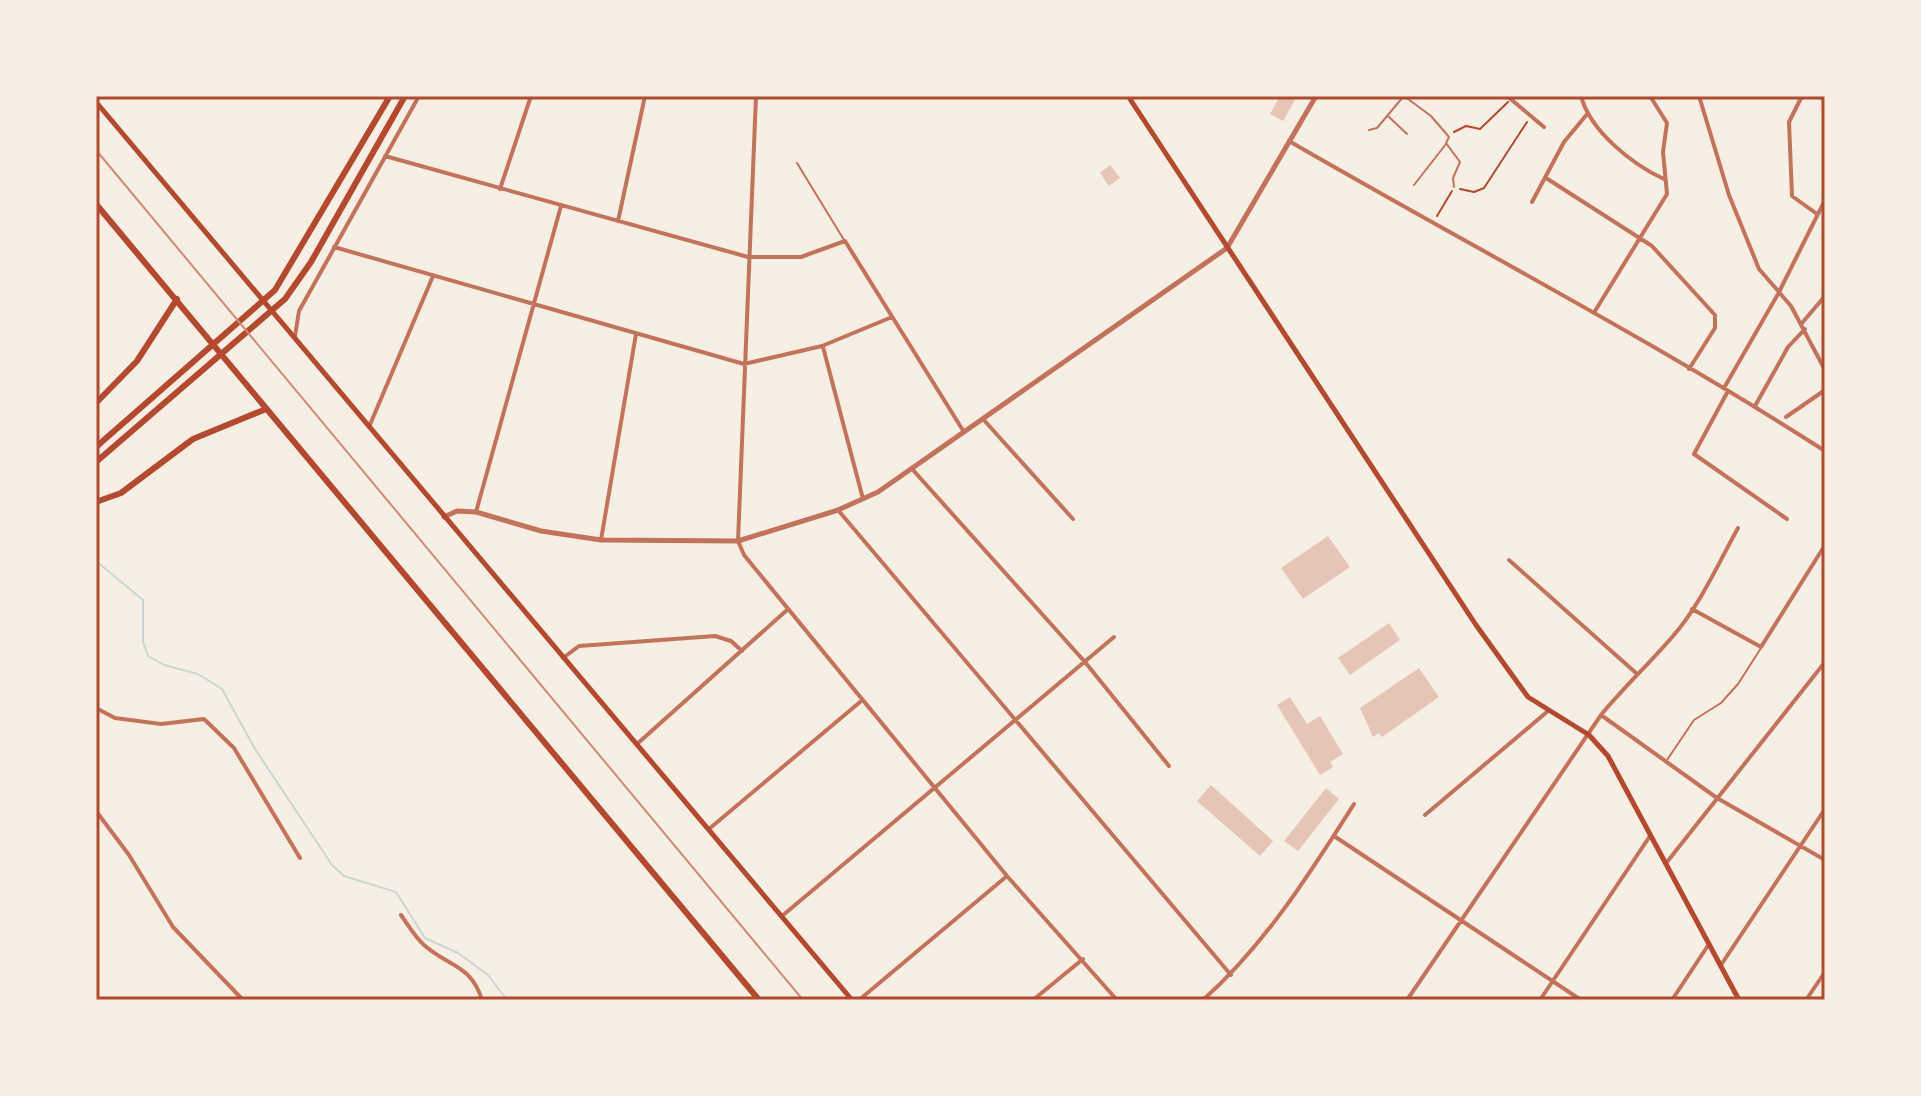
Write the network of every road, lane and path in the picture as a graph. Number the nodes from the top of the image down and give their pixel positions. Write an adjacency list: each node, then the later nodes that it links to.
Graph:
1 (390, 96): 71 (main road)
2 (405, 96): 73 (main road)
3 (419, 96): 28 (street)
4 (531, 96): 34 (street)
5 (645, 96): 40 (street)
6 (756, 96): 46 (street)
7 (1128, 96): 45 (main road)
8 (1316, 96): 26 (street)
9 (1404, 96): 19 (lane); 25 (lane)
10 (1581, 96): 18 (street)
11 (1650, 96): 31 (street)
12 (1699, 96): 48 (street)
13 (1802, 96): 39 (street)
14 (1818, 96): 16 (street)
15 (1509, 97): 20 (street); 23 (path)
16 (1825, 100)
17 (96, 102): 57 (main road)
18 (1588, 113): 30 (street); 31 (street)
19 (1389, 117): 22 (lane); 24 (lane)
20 (1531, 118): 21 (street); 33 (path)
21 (1544, 127)
22 (1369, 130)
23 (1454, 132): 25 (lane)
24 (1407, 134)
25 (1449, 137): 27 (lane)
26 (1289, 141): 41 (street); 45 (street)
27 (1446, 143): 32 (lane); 33 (lane)
28 (385, 156): 34 (street); 44 (street)
29 (797, 163): 43 (lane)
30 (1546, 178): 36 (street); 42 (street)
31 (1664, 179): 42 (street)
32 (1414, 185)
33 (1454, 187): 41 (path)
34 (500, 189): 38 (street)
35 (1825, 200): 39 (street)
36 (1532, 202)
37 (96, 204): 50 (main road)
38 (561, 205): 40 (street); 51 (street)
39 (1817, 214): 48 (street)
40 (618, 221): 46 (street)
41 (1432, 225): 52 (street)
42 (1641, 239): 52 (street); 60 (street)
43 (845, 241): 46 (street); 53 (street)
44 (334, 247): 47 (street); 57 (street)
45 (1227, 248): 68 (street); 98 (main road)
46 (748, 257): 59 (street)
47 (433, 276): 51 (street); 69 (street)
48 (1778, 294): 54 (street); 62 (street)
49 (1825, 296): 54 (street)
50 (177, 299): 64 (main road); 66 (main road)
51 (534, 305): 56 (street); 78 (street)
52 (1595, 311): 60 (street)
53 (892, 317): 58 (street); 70 (street)
54 (1802, 323): 55 (street)
55 (1805, 329): 61 (street); 65 (street)
56 (636, 334): 59 (street); 83 (street)
57 (294, 338): 69 (main road)
58 (822, 346): 59 (street); 75 (street)
59 (744, 364): 84 (street)
60 (1689, 369): 62 (street)
61 (1825, 370)
62 (1726, 389): 65 (street); 81 (street)
63 (1825, 390): 67 (street)
64 (96, 403)
65 (1755, 406): 72 (street)
66 (266, 409): 76 (main road); 130 (main road)
67 (1786, 417)
68 (983, 419): 70 (street); 80 (street)
69 (369, 427): 79 (main road)
70 (965, 433): 74 (street)
71 (96, 447)
72 (1825, 451)
73 (96, 462)
74 (913, 470): 75 (street); 93 (street)
75 (863, 499): 77 (street)
76 (98, 501)
77 (838, 510): 84 (street); 100 (street)
78 (476, 512): 79 (street); 83 (street)
79 (444, 517): 92 (main road)
80 (1073, 519)
81 (1787, 519)
82 (1738, 528): 87 (street)
83 (601, 540): 84 (street)
84 (738, 541): 88 (street)
85 (1825, 545): 90 (street)
86 (1509, 560): 95 (street)
87 (1692, 609): 90 (street); 95 (street)
88 (787, 610): 91 (street); 96 (street)
89 (1114, 637): 93 (street)
90 (1761, 647): 103 (lane)
91 (742, 651): 92 (street); 102 (street)
92 (563, 658): 102 (main road)
93 (1085, 662): 100 (street); 104 (street)
94 (1825, 662): 106 (street)
95 (1636, 673): 99 (street)
96 (861, 701): 105 (street); 111 (street)
97 (96, 708): 115 (street)
98 (1548, 711): 101 (main road); 110 (street)
99 (1601, 715): 101 (street); 103 (street)
100 (1016, 720): 105 (street); 126 (street)
101 (1589, 735): 112 (main road); 121 (street)
102 (637, 744): 111 (main road)
103 (1666, 761): 106 (street)
104 (1169, 766)
105 (935, 788): 118 (street); 120 (street)
106 (1717, 798): 114 (street); 117 (street)
107 (1354, 804): 113 (street)
108 (1825, 809): 114 (street)
109 (96, 811): 128 (street)
110 (1425, 815)
111 (709, 829): 120 (main road)
112 (1651, 835): 117 (main road); 127 (street)
113 (1334, 836): 121 (street); 126 (street)
114 (1799, 848): 116 (street); 124 (street)
115 (300, 858)
116 (1825, 860)
117 (1667, 862): 122 (main road)
118 (1007, 876): 123 (street); 132 (street)
119 (401, 915): 129 (street)
120 (782, 916): 131 (main road)
121 (1460, 921): 127 (street); 136 (street)
122 (1709, 944): 124 (main road); 139 (street)
123 (1083, 959): 133 (street); 134 (street)
124 (1721, 965): 140 (main road)
125 (1825, 972): 141 (street)
126 (1231, 975): 135 (street)
127 (1553, 981): 137 (street); 138 (street)
128 (243, 1000)
129 (482, 1000)
130 (759, 1000)
131 (852, 1000)
132 (859, 1000)
133 (1033, 1000)
134 (1117, 1000)
135 (1203, 1000)
136 (1407, 1000)
137 (1540, 1000)
138 (1581, 1000)
139 (1672, 1000)
140 (1739, 1000)
141 (1806, 1000)

